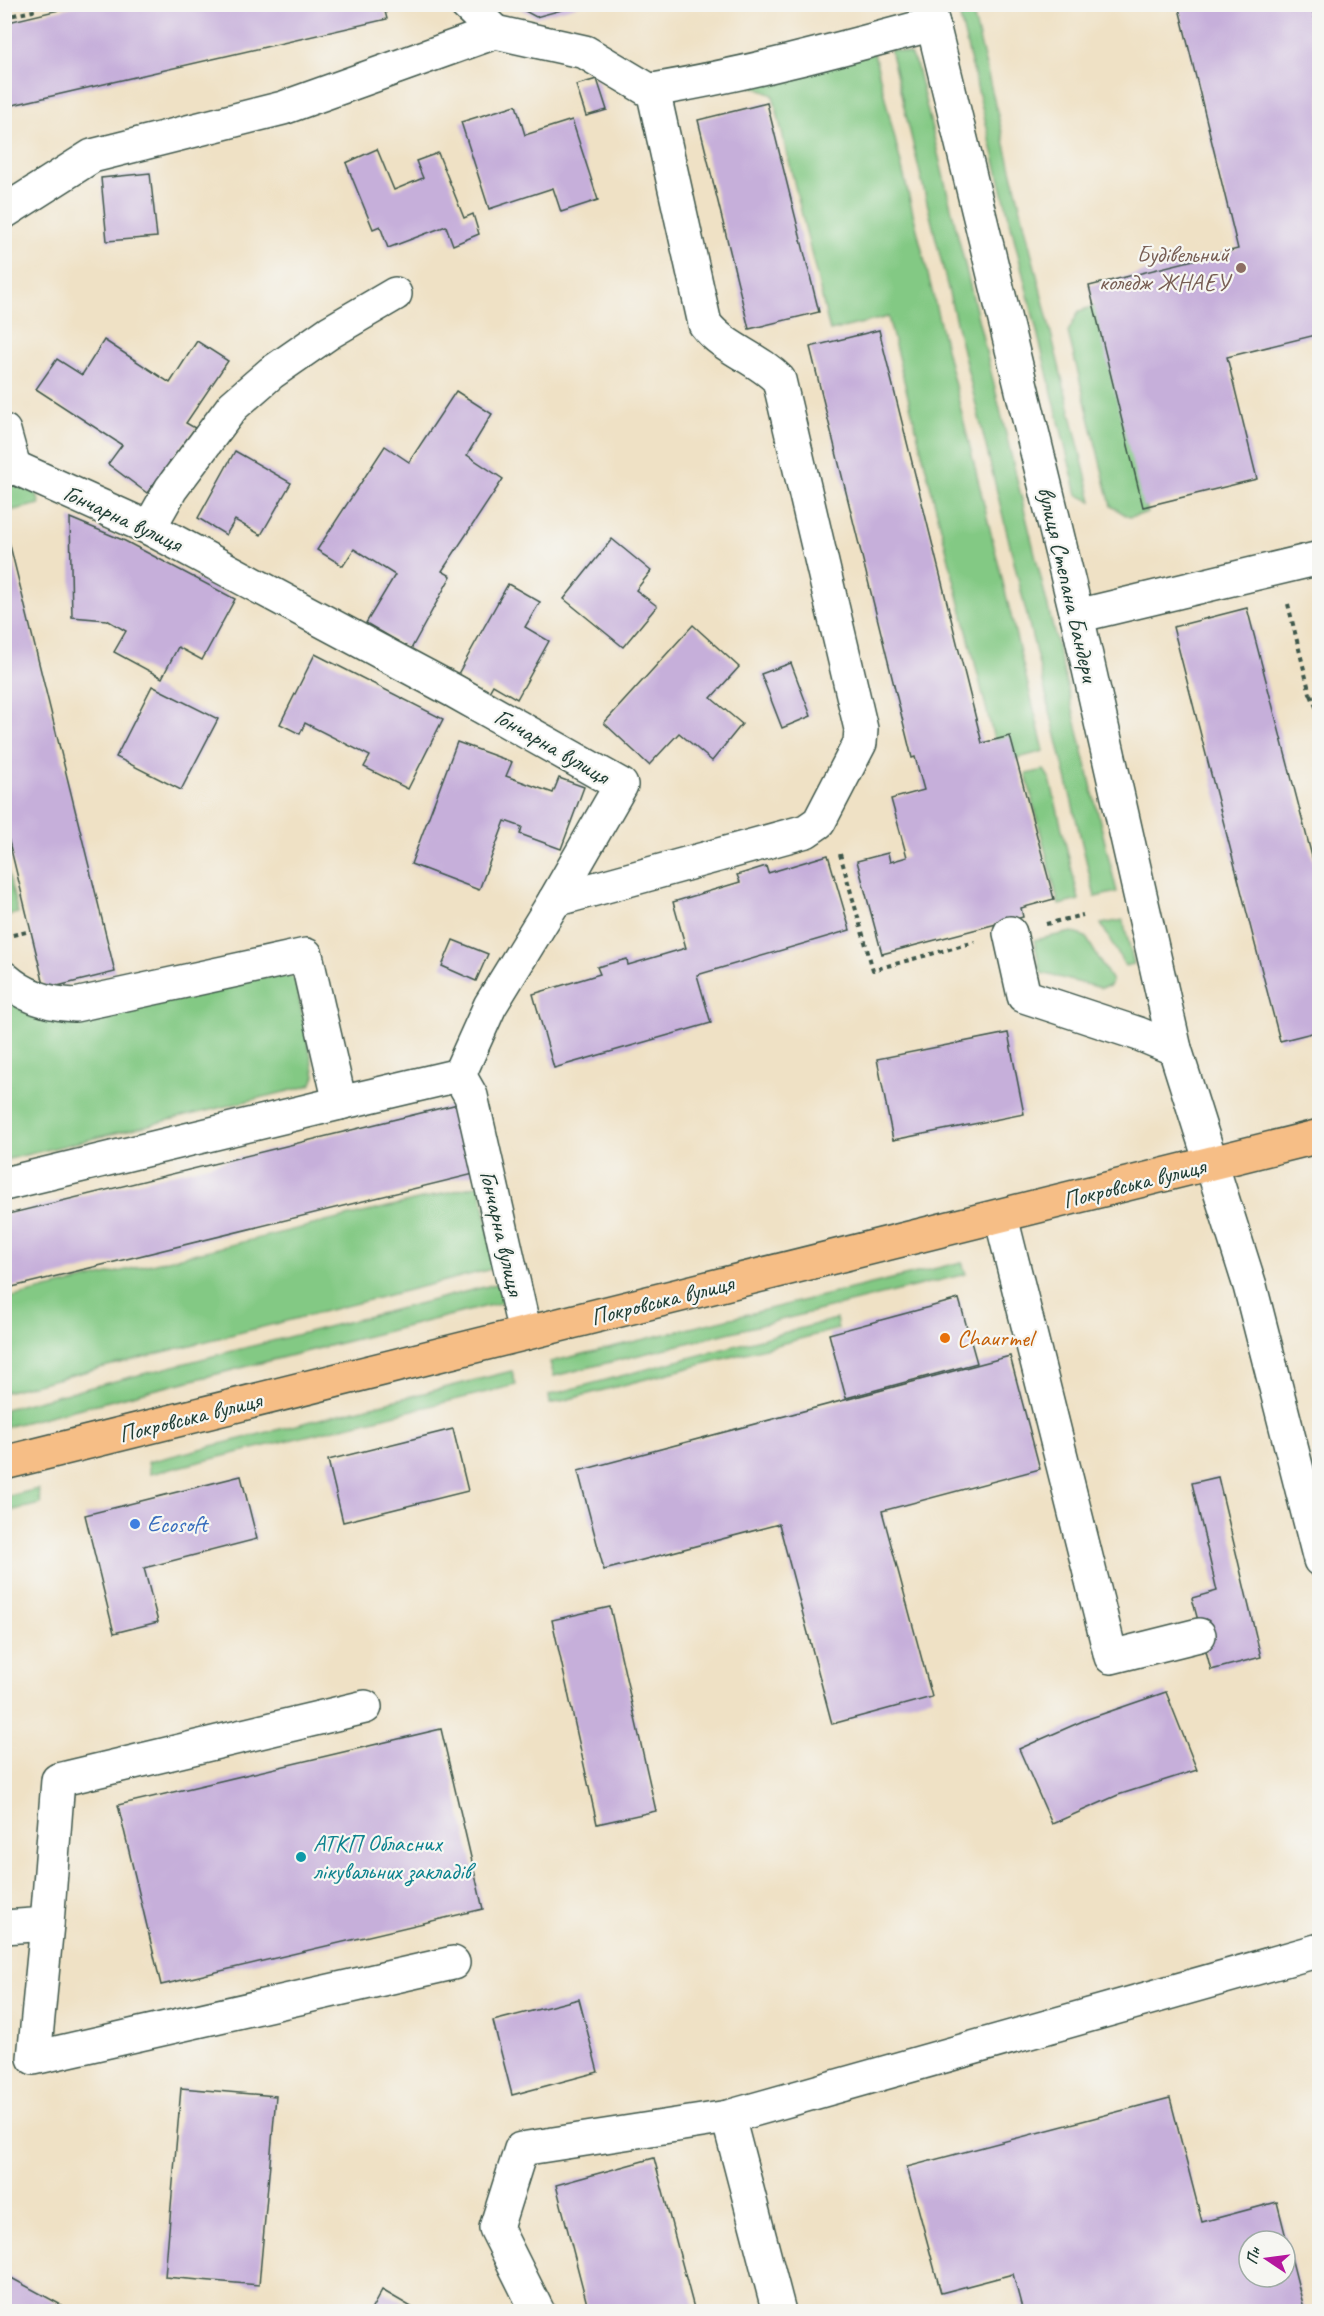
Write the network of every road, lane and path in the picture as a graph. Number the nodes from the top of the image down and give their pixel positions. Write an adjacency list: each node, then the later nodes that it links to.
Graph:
1 (32, 4): 4 (path)
2 (466, 4): 5 (street)
3 (931, 14): 6 (street); 14 (street, вулиця Степана Бандери)
4 (4, 17)
5 (495, 32): 6 (street); 7 (street)
6 (653, 90): 18 (street)
7 (4, 212)
8 (395, 294): 11 (street)
9 (4, 431): 10 (street)
10 (9, 469): 11 (street, Гончарна вулиця)
11 (149, 528): 19 (street, Гончарна вулиця)
12 (1320, 558): 13 (street)
13 (1279, 568): 14 (street); 15 (path)
14 (1077, 616): 25 (street, вулиця Степана Бандери)
15 (1310, 694): 16 (path); 17 (path)
16 (1320, 697)
17 (1320, 716)
18 (827, 806): 19 (street); 22 (path)
19 (555, 900): 26 (street, Гончарна вулиця)
20 (1083, 915): 22 (path)
21 (31, 931): 23 (path)
22 (1010, 933): 25 (street)
23 (4, 937)
24 (4, 978): 27 (street)
25 (1175, 1049): 29 (street, вулиця Степана Бандери)
26 (459, 1075): 27 (street); 32 (street, Гончарна вулиця)
27 (340, 1102): 30 (street)
28 (1320, 1136): 29 (highway, Покровська вулиця)
29 (1211, 1163): 31 (highway, Покровська вулиця); 34 (street, вулиця Степана Бандери)
30 (4, 1184)
31 (1001, 1217): 32 (highway, Покровська вулиця); 35 (street)
32 (525, 1333): 33 (highway, Покровська вулиця)
33 (4, 1463)
34 (1320, 1560)
35 (1199, 1635)
36 (365, 1707): 37 (street)
37 (47, 1924): 38 (street); 40 (street)
38 (4, 1927)
39 (1320, 1950): 41 (street)
40 (453, 1963)
41 (728, 2117): 42 (street); 43 (street)
42 (538, 2312)
43 (779, 2312)

